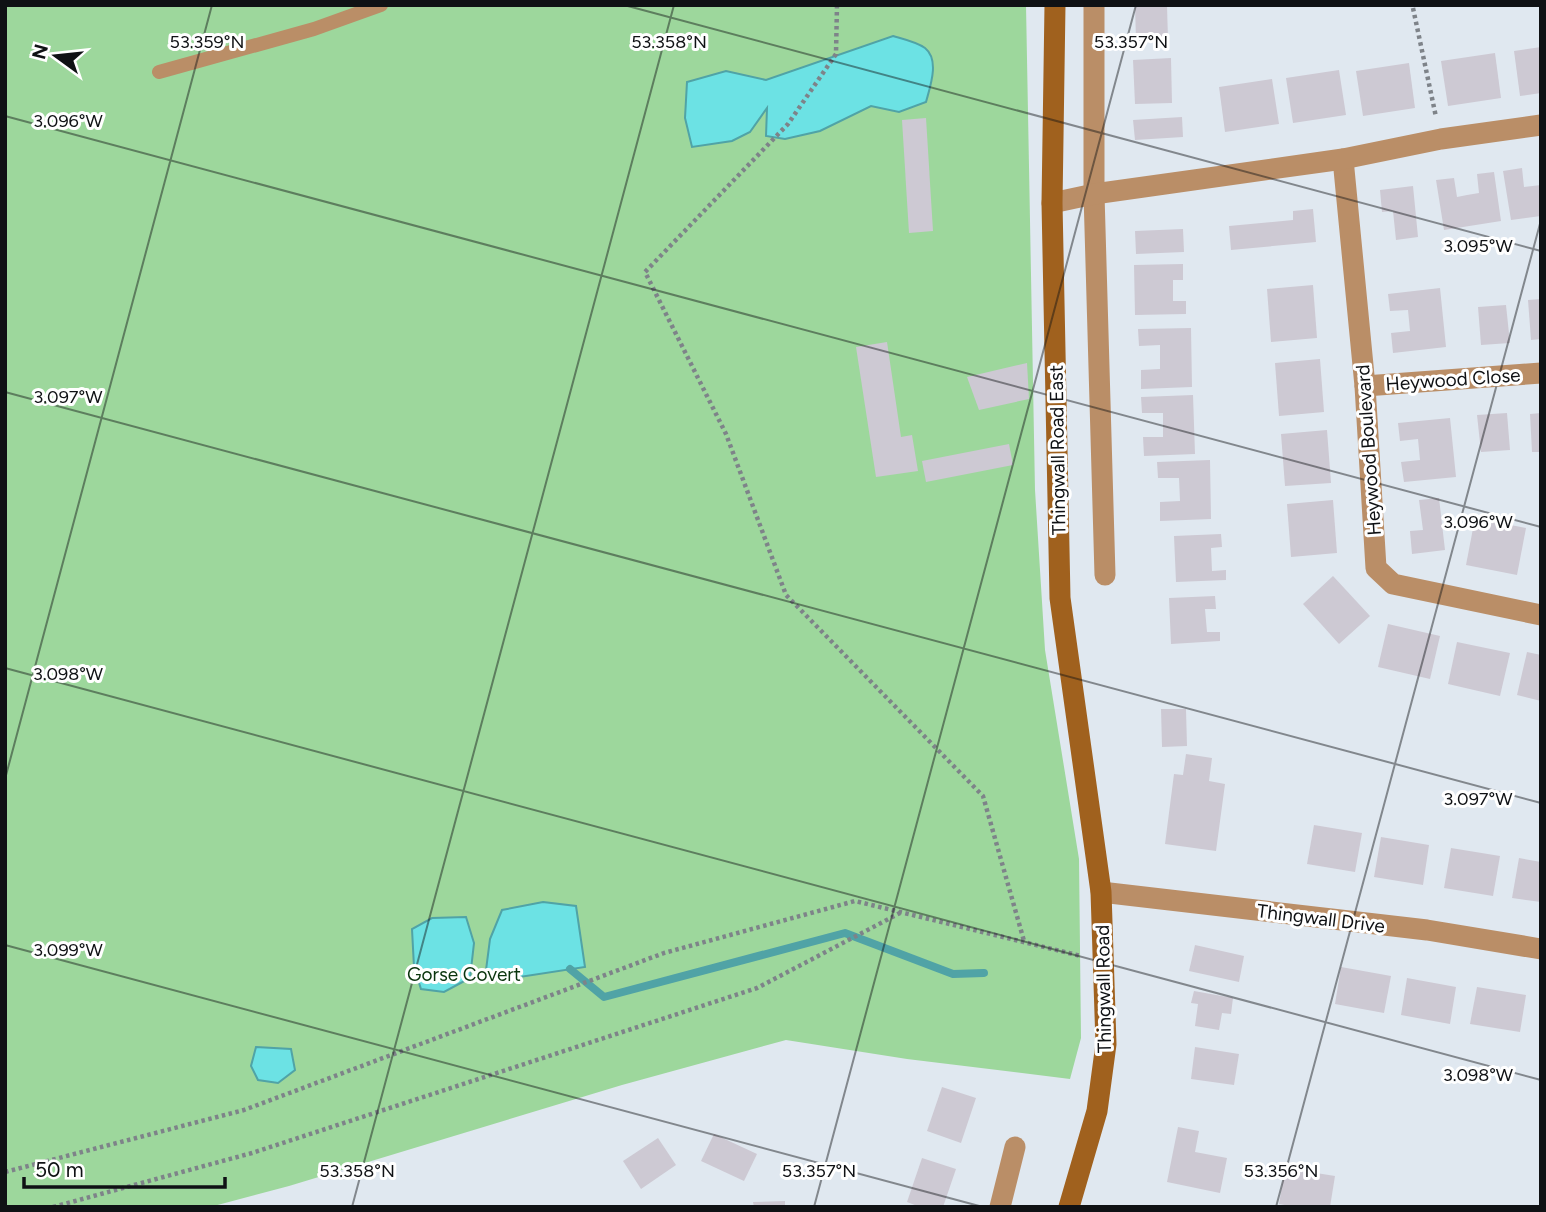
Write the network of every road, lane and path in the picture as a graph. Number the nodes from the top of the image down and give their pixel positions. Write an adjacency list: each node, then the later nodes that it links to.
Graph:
1 (381, 5): 6 (lane)
2 (837, 5): 18 (path)
3 (1055, 5): 11 (street, Thingwall Road East)
4 (1094, 5): 10 (street)
5 (1413, 8): 8 (path)
6 (159, 72)
7 (1541, 125): 8 (street)
8 (1441, 139): 9 (street)
9 (1343, 159): 10 (street); 13 (street, Heywood Boulevard)
10 (1094, 194): 11 (street); 14 (street)
11 (1052, 203): 16 (street, Thingwall Road East)
12 (1541, 373): 13 (street, Heywood Close)
13 (1365, 386): 15 (street, Heywood Boulevard)
14 (1105, 575)
15 (1541, 615)
16 (1101, 892): 19 (street, Thingwall Drive); 20 (street, Thingwall Road)
17 (901, 912): 18 (path); 22 (path); 23 (path)
18 (1024, 942): 20 (path)
19 (1541, 949)
20 (1103, 961): 25 (street, Thingwall Road)
21 (1015, 1147): 24 (street)
22 (5, 1172)
23 (53, 1207)
24 (1000, 1207)
25 (1069, 1207)

